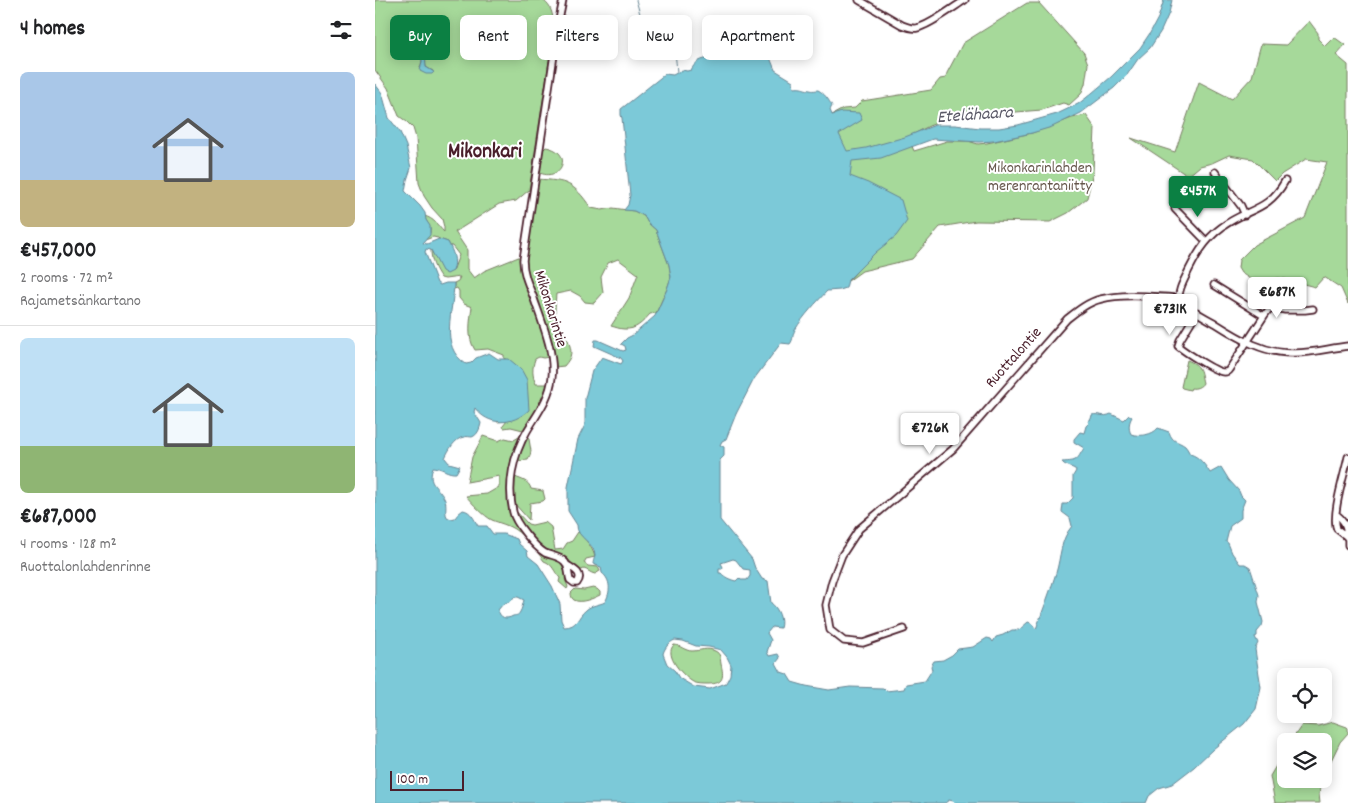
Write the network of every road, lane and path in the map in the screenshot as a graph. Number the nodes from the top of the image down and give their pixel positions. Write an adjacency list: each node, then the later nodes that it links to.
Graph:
1 (563, 0): 21 (street, Mikonkarintie)
2 (859, 0): 3 (street)
3 (965, 0)
4 (1215, 172): 7 (street)
5 (1285, 181): 7 (street)
6 (1175, 210): 8 (street)
7 (1245, 214): 8 (street)
8 (1206, 241): 10 (street)
9 (1214, 285): 13 (street)
10 (1180, 298): 12 (street); 22 (street, Ruottalontie)
11 (1313, 309): 13 (street)
12 (1197, 312): 14 (street); 14 (street)
13 (1264, 316): 14 (street)
14 (1246, 342): 15 (street)
15 (1348, 346)
16 (1348, 457): 17 (street)
17 (1347, 467): 18 (street)
18 (1336, 514): 19 (street); 19 (street)
19 (1347, 538): 20 (street)
20 (1348, 545)
21 (567, 565)
22 (904, 629)

